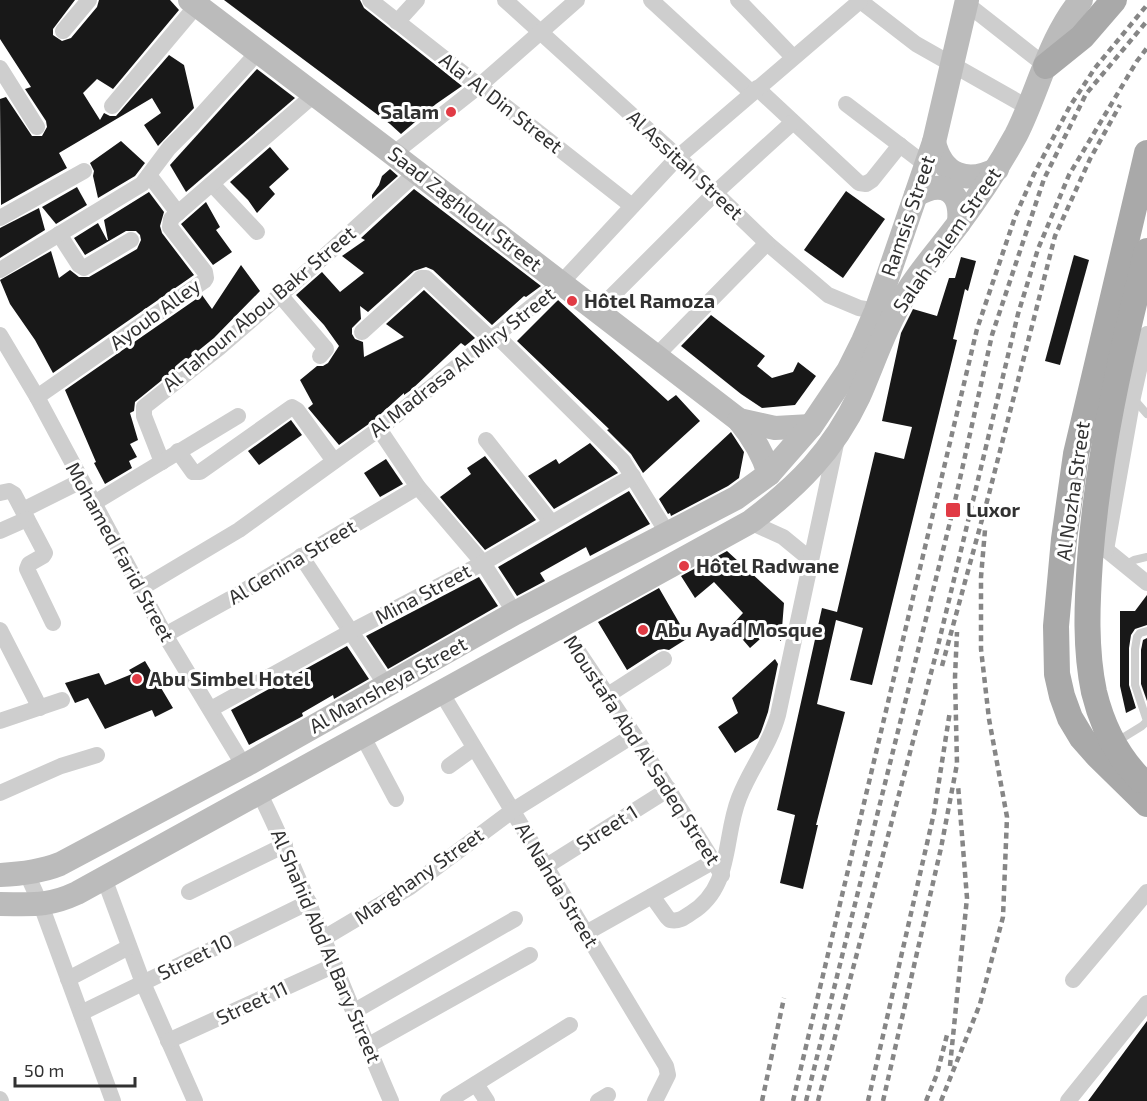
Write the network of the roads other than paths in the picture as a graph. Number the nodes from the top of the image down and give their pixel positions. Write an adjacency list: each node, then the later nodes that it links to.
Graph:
1 (89, 0): 14 (street)
2 (370, 0): 13 (street, Ala' Al Din Street)
3 (417, 0): 13 (street)
4 (505, 0): 15 (street, Al Assitah Street)
5 (577, 0): 15 (street)
6 (651, 0): 22 (street)
7 (738, 0): 17 (street)
8 (859, 0): 17 (street, Al Madrasa Al Miry Street); 18 (street)
9 (1114, 0): 19 (main road)
10 (1077, 1): 19 (main road, Salah Salem Street)
11 (193, 2): 16 (main road, Saad Zaghloul Street); 25 (street)
12 (967, 2): 18 (main road, Ramsis Street); 19 (street)
13 (397, 22): 21 (street, Ala' Al Din Street)
14 (63, 32)
15 (540, 33): 21 (street); 33 (street, Al Assitah Street)
16 (258, 52): 23 (main road, Saad Zaghloul Street); 38 (street)
17 (794, 57): 22 (street, Al Madrasa Al Miry Street)
18 (954, 65): 26 (street); 29 (main road, Ramsis Street)
19 (1046, 66): 26 (main road, Salah Salem Street)
20 (0, 68): 28 (street)
21 (479, 86): 32 (street); 42 (street, Ala' Al Din Street)
22 (754, 90): 27 (street); 33 (street, Al Madrasa Al Miry Street)
23 (315, 94): 32 (main road, Saad Zaghloul Street); 39 (street)
24 (846, 104): 30 (street)
25 (112, 106)
26 (1029, 108): 35 (main road, Salah Salem Street)
27 (793, 122): 30 (street); 40 (street)
28 (37, 127)
29 (934, 142): 34 (main road, Ramsis Street); 35 (main road)
30 (900, 145): 34 (street)
31 (1147, 153): 102 (main road, Al Nozha Street)
32 (393, 154): 37 (main road, Saad Zaghloul Street)
33 (678, 156): 40 (street, Al Assitah Street); 42 (street, Al Madrasa Al Miry Street)
34 (926, 165): 41 (main road, Ramsis Street)
35 (997, 169): 45 (main road, Salah Salem Street)
36 (84, 171): 44 (street)
37 (417, 172): 52 (main road, Saad Zaghloul Street); 53 (street, Al Tahoun Abou Bakr Street)
38 (149, 175): 43 (street); 47 (street)
39 (212, 183): 43 (street); 46 (street)
40 (716, 193): 49 (street, Al Assitah Street); 54 (street)
41 (916, 195): 45 (main road); 55 (main road, Ramsis Street)
42 (632, 206): 52 (street, Al Madrasa Al Miry Street)
43 (178, 213): 63 (street, Ayoub Alley)
44 (0, 218)
45 (959, 223): 69 (main road, Salah Salem Street)
46 (257, 232)
47 (59, 234): 48 (street); 51 (street)
48 (131, 240)
49 (767, 243): 55 (street, Al Assitah Street); 61 (street)
50 (1147, 251): 62 (main road, Al Nozha Street)
51 (0, 270)
52 (561, 283): 54 (main road, Saad Zaghloul Street); 59 (street, Al Madrasa Al Miry Street)
53 (280, 296): 60 (street); 73 (street, Al Tahoun Abou Bakr Street)
54 (597, 311): 61 (main road, Saad Zaghloul Street)
55 (876, 311): 67 (main road, Ramsis Street)
56 (362, 332): 59 (street)
57 (1147, 334): 62 (street)
58 (0, 335): 63 (street, Mohamed Farid Street)
59 (493, 337): 68 (street, Al Madrasa Al Miry Street); 75 (street)
60 (320, 356)
61 (656, 356): 66 (main road, Saad Zaghloul Street)
62 (1124, 388): 64 (lane); 85 (main road, Al Nozha Street)
63 (38, 397): 76 (street, Mohamed Farid Street)
64 (1147, 414)
65 (238, 416): 71 (street)
66 (739, 420): 67 (main road, Saad Zaghloul Street); 74 (main road, Saad Zaghloul Street)
67 (811, 426): 74 (main road, Ramsis Street)
68 (379, 429): 72 (street, Al Madrasa Al Miry Street); 77 (street)
69 (838, 434): 82 (main road, Salah Salem Street); 88 (street)
70 (486, 440): 81 (street)
71 (178, 451): 72 (street); 73 (street)
72 (334, 461): 92 (street, Al Madrasa Al Miry Street)
73 (162, 462): 79 (street)
74 (769, 474): 84 (main road, Al Mansheya Street)
75 (633, 476): 81 (street, Mina Street); 84 (street)
76 (81, 481): 79 (street, Mohamed Farid Street); 80 (street)
77 (418, 487): 86 (street, Al Genina Street); 89 (street)
78 (0, 493): 80 (street)
79 (94, 503): 92 (street, Mohamed Farid Street)
80 (25, 514): 83 (street); 94 (street)
81 (550, 522): 89 (street, Mina Street)
82 (750, 522): 88 (street); 95 (main road, Al Mansheya Street)
83 (0, 531)
84 (668, 534): 93 (main road, Al Mansheya Street)
85 (1099, 544): 90 (street); 101 (main road, Al Nozha Street)
86 (301, 556): 97 (street); 99 (street, Al Genina Street)
87 (1147, 557): 90 (lane)
88 (811, 560): 127 (street)
89 (483, 563): 93 (street); 97 (street, Mina Street)
90 (1125, 565): 91 (street)
91 (1147, 583)
92 (140, 590): 99 (street, Mohamed Farid Street)
93 (515, 613): 103 (main road, Al Mansheya Street)
94 (53, 623)
95 (561, 626): 104 (main road, Al Mansheya Street); 105 (street, Moustafa Abd Al Sadeq Street)
96 (0, 630): 107 (street)
97 (352, 631): 103 (street); 108 (street, Mina Street)
98 (1147, 631): 110 (lane)
99 (165, 635): 108 (street, Mohamed Farid Street)
100 (664, 659): 105 (street)
101 (1090, 666): 102 (main road); 114 (main road, Al Nozha Street)
102 (1057, 674): 114 (main road, Al Nozha Street)
103 (386, 685): 116 (main road, Al Mansheya Street)
104 (441, 692): 111 (main road, Al Mansheya Street); 113 (street, Al Nahda Street)
105 (608, 695): 112 (street, Moustafa Abd Al Sadeq Street)
106 (62, 700): 107 (street)
107 (40, 708): 109 (street)
108 (211, 709): 116 (street, Mohamed Farid Street)
109 (0, 721)
110 (1147, 721): 114 (lane)
111 (362, 735): 120 (main road, Al Mansheya Street); 122 (street)
112 (634, 735): 119 (street, Moustafa Abd Al Sadeq Street); 124 (street, Marghany Street)
113 (474, 748): 117 (street); 124 (street, Al Nahda Street)
114 (1105, 750): 118 (main road, Al Nozha Street); 123 (main road, Al Nozha Street)
115 (97, 755): 121 (street)
116 (244, 766): 129 (main road, Al Mansheya Street)
117 (449, 766)
118 (1147, 787)
119 (669, 789): 126 (street, Street 1); 127 (street, Moustafa Abd Al Sadeq Street)
120 (259, 792): 125 (street, Al Shahid Abd Al Bary Street); 130 (main road, Al Mansheya Street)
121 (0, 793)
122 (396, 799)
123 (1147, 804)
124 (512, 811): 126 (street, Al Nahda Street); 139 (street, Marghany Street)
125 (285, 845): 131 (street); 134 (street, Al Shahid Abd Al Bary Street)
126 (546, 867): 138 (street, Al Nahda Street)
127 (718, 868): 133 (street); 133 (street)
128 (0, 874): 129 (main road, Al Mansheya Street)
129 (27, 874): 136 (street)
130 (104, 878): 136 (main road, Al Mansheya Street); 140 (street)
131 (189, 892)
132 (1147, 892): 144 (street)
133 (652, 896): 138 (street)
134 (309, 902): 139 (street, Al Shahid Abd Al Bary Street); 145 (street, Street 10)
135 (0, 904): 136 (main road, Al Mansheya Street)
136 (41, 905): 143 (street)
137 (515, 919): 147 (street)
138 (586, 933): 158 (street, Al Nahda Street)
139 (324, 938): 142 (street, Al Shahid Abd Al Bary Street)
140 (129, 947): 143 (street); 145 (street)
141 (530, 955): 151 (street)
142 (335, 965): 147 (street, Al Shahid Abd Al Bary Street); 150 (street, Street 11)
143 (69, 979): 148 (street)
144 (1073, 980)
145 (143, 983): 148 (street, Street 10); 150 (street)
146 (1147, 1003): 159 (street)
147 (353, 1012): 151 (street, Al Shahid Abd Al Bary Street)
148 (81, 1013): 153 (street)
149 (570, 1024): 152 (street)
150 (168, 1041): 154 (street)
151 (367, 1046): 155 (street, Al Shahid Abd Al Bary Street)
152 (476, 1084): 156 (street); 157 (street)
153 (113, 1101)
154 (195, 1101)
155 (391, 1101)
156 (448, 1101)
157 (487, 1101)
158 (655, 1101)
159 (1068, 1101)

